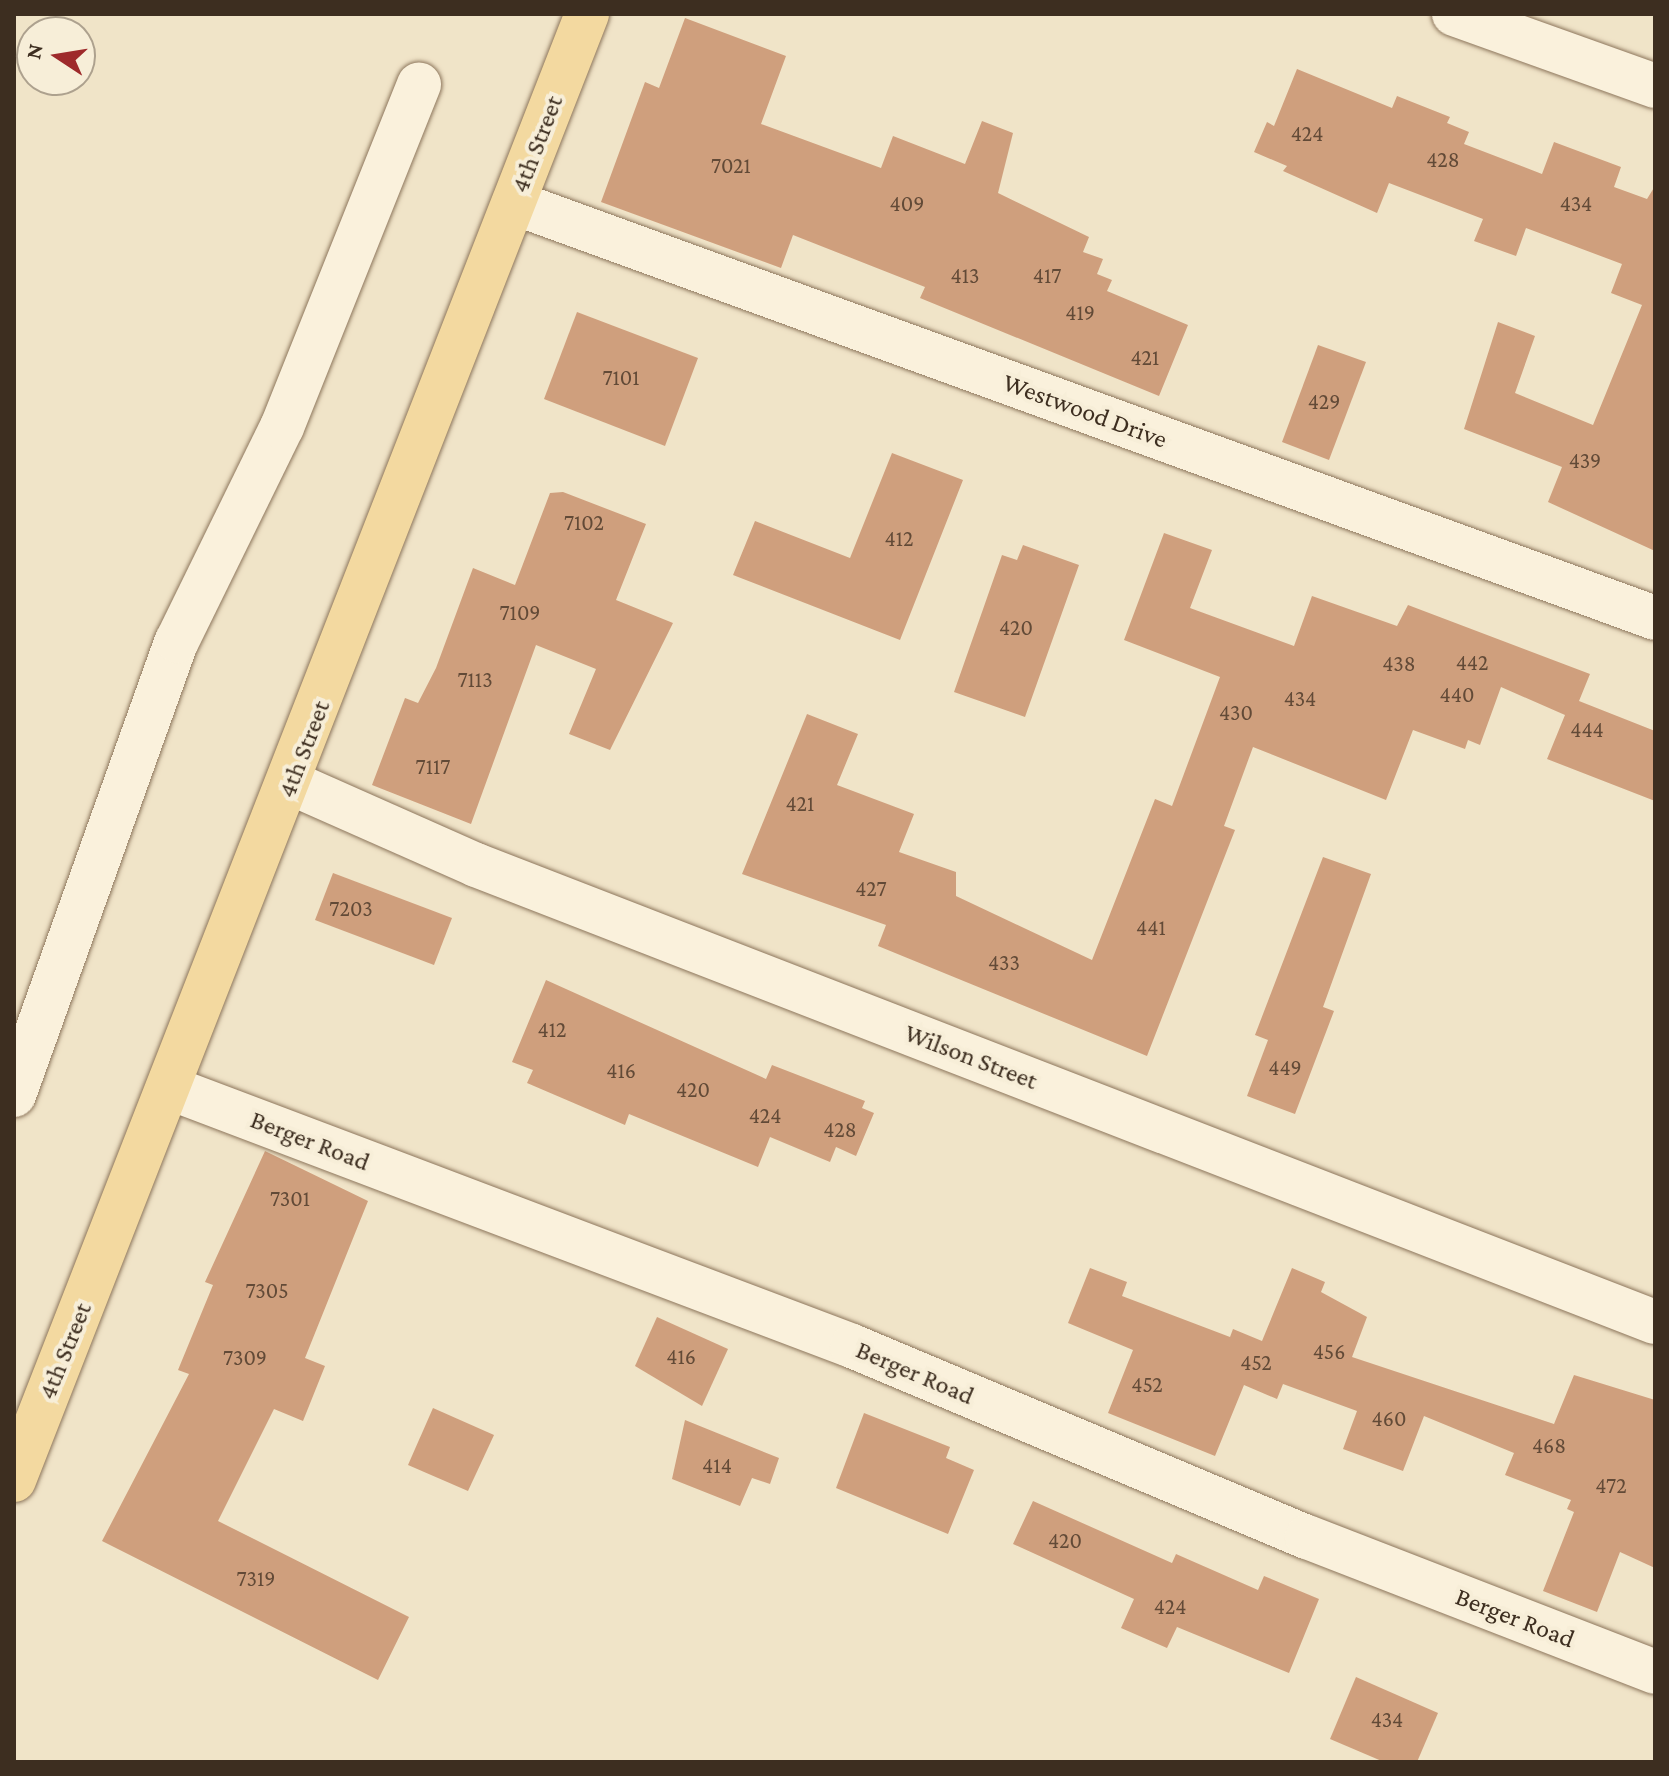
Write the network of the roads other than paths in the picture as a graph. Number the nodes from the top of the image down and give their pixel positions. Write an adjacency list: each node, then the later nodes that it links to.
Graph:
1 (587, 14): 5 (main road, 4th Street)
2 (1454, 14): 4 (street)
3 (419, 84): 9 (street)
4 (1655, 86)
5 (515, 203): 6 (street, Westwood Drive); 7 (main road, 4th Street)
6 (1655, 618)
7 (291, 783): 8 (main road, 4th Street); 10 (street, Wilson Street)
8 (170, 1088): 11 (main road, 4th Street); 12 (street, Berger Road)
9 (14, 1095)
10 (1655, 1322)
11 (14, 1480)
12 (1655, 1672)

